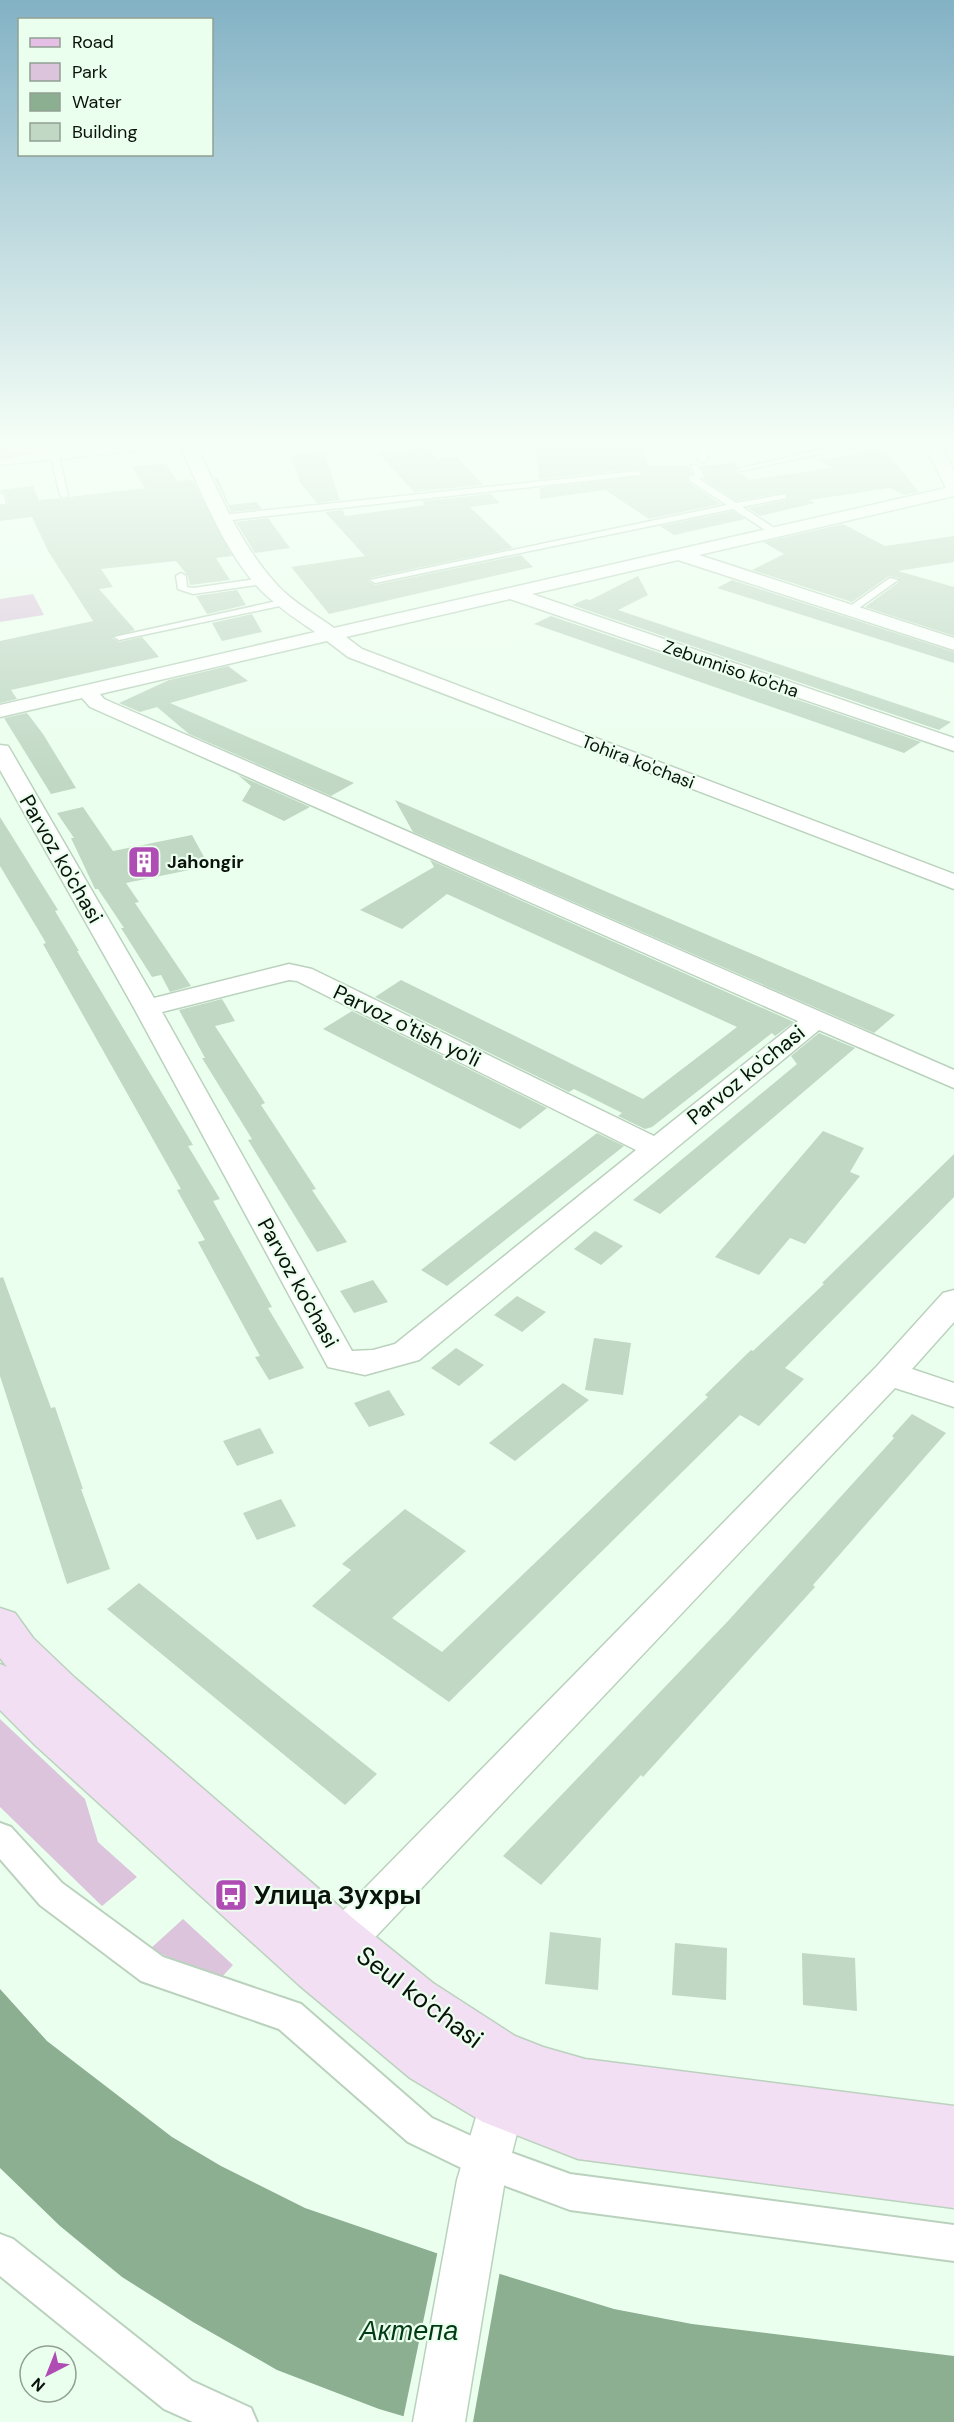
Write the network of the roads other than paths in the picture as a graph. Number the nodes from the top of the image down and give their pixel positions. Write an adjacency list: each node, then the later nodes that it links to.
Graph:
1 (244, 554): 8 (street, Tohira ko'chasi)
2 (501, 554): 6 (lane)
3 (685, 554): 4 (street)
4 (681, 555): 9 (street); 11 (street)
5 (181, 576): 8 (lane)
6 (375, 580)
7 (893, 580): 11 (lane)
8 (263, 581): 10 (street, Tohira ko'chasi)
9 (508, 592): 12 (street); 17 (street, Zebunniso ko'cha)
10 (286, 602): 12 (street, Tohira ko'chasi); 13 (lane)
11 (849, 611): 14 (street)
12 (327, 634): 15 (street); 19 (street, Tohira ko'chasi)
13 (118, 638)
14 (954, 644)
15 (86, 690): 16 (street); 21 (street)
16 (0, 711)
17 (954, 746)
18 (0, 751): 20 (street, Parvoz ko'chasi)
19 (954, 882)
20 (147, 1008): 23 (street, Parvoz o'tish yo'li); 23 (street, Parvoz ko'chasi)
21 (815, 1020): 22 (street); 23 (street, Parvoz ko'chasi)
22 (954, 1080)
23 (655, 1148)
24 (954, 1301): 25 (street)
25 (889, 1374): 26 (street); 30 (street)
26 (954, 1395)
27 (0, 1625): 30 (main road, Seul ko'chasi)
28 (0, 1682): 30 (main road, Seul ko'chasi)
29 (0, 1837): 33 (street)
30 (330, 1954): 31 (main road, Seul ko'chasi)
31 (507, 2083): 32 (main road, Seul ko'chasi); 33 (street); 34 (main road, Seul ko'chasi)
32 (954, 2132)
33 (484, 2170): 35 (street); 38 (street)
34 (954, 2182)
35 (954, 2243)
36 (0, 2253): 37 (street)
37 (237, 2422)
38 (439, 2422)

